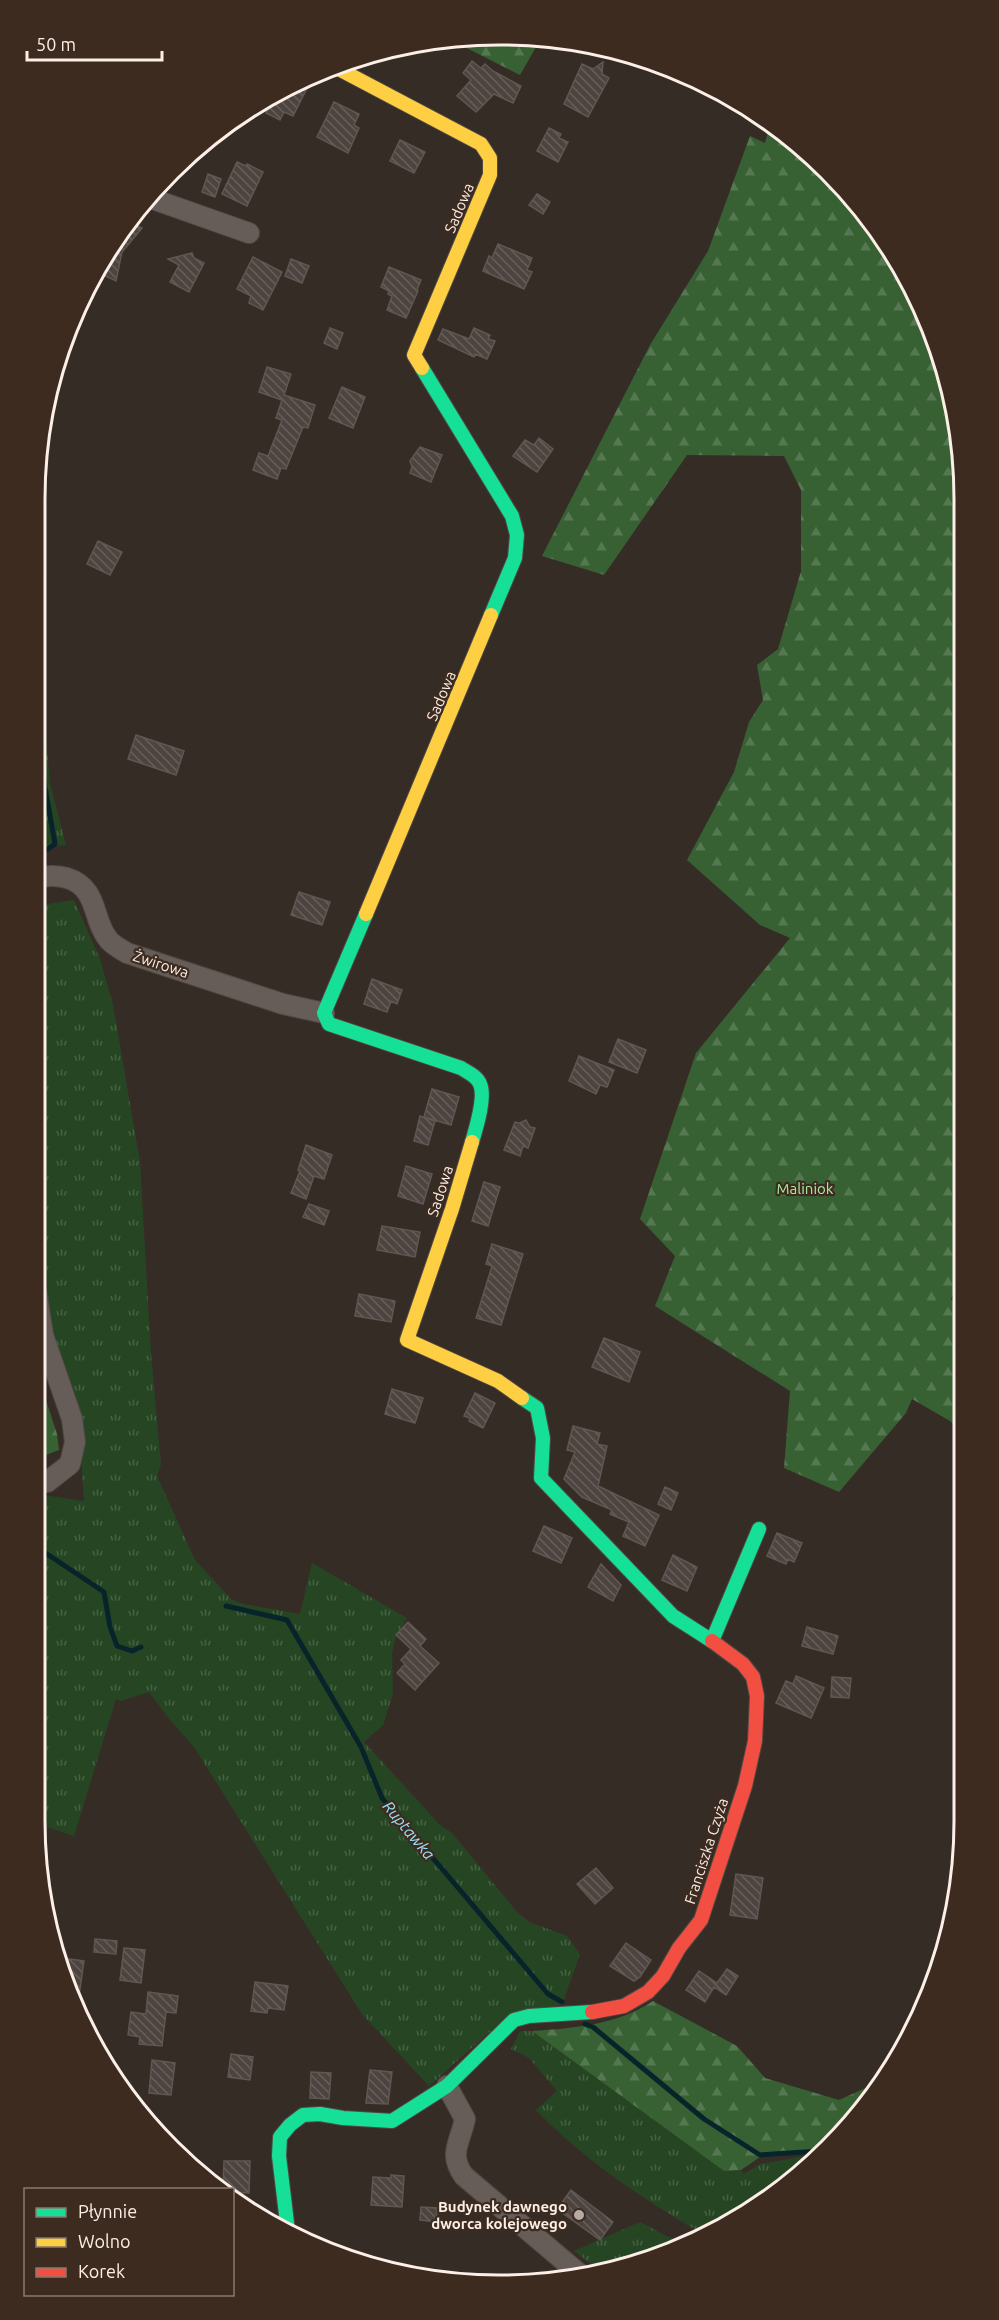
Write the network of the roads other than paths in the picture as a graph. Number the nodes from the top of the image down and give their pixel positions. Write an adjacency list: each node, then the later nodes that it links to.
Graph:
1 (345, 72): 5 (street, Sadowa)
2 (157, 201): 3 (street)
3 (249, 233)
4 (45, 876): 5 (street, Żwirowa)
5 (324, 1013): 7 (street, Sadowa)
6 (45, 1338): 8 (street)
7 (407, 1340): 10 (street, Franciszka Czyża)
8 (45, 1482)
9 (759, 1529): 10 (street)
10 (712, 1641): 11 (street, Franciszka Czyża)
11 (447, 2086): 12 (street, Franciszka Czyża); 13 (street)
12 (287, 2222)
13 (573, 2269)

